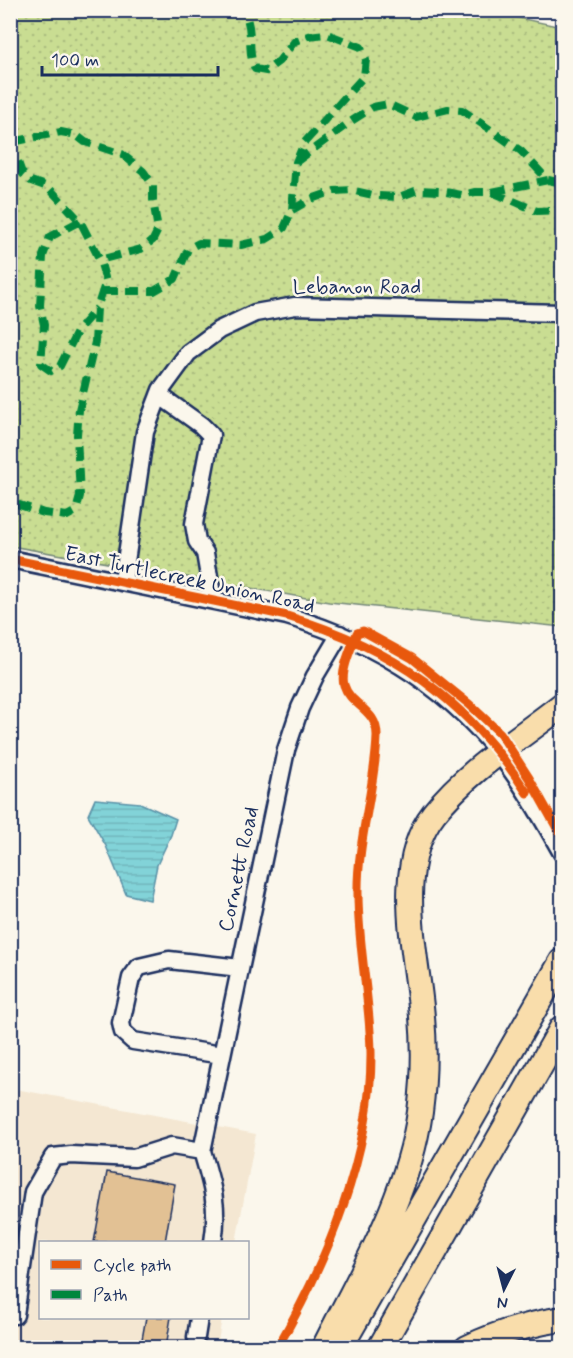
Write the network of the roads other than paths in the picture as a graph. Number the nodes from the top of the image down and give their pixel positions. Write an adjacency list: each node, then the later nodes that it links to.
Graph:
1 (562, 313): 2 (street, Lebanon Road)
2 (159, 395): 4 (street, Lebanon Road); 5 (street)
3 (10, 559): 4 (street, East Turtlecreek Union Road)
4 (123, 582): 5 (street, East Turtlecreek Union Road)
5 (213, 600): 6 (street, East Turtlecreek Union Road)
6 (340, 634): 8 (street, East Turtlecreek Union Road); 11 (street, Cornett Road)
7 (562, 705): 8 (highway)
8 (499, 753): 9 (street, East Turtlecreek Union Road); 20 (highway)
9 (562, 853)
10 (562, 961): 21 (highway)
11 (240, 968): 13 (street, Cornett Road); 13 (street)
12 (562, 1028): 22 (highway)
13 (222, 1055): 14 (street, Cornett Road)
14 (201, 1151): 15 (street); 16 (street)
15 (213, 1241)
16 (15, 1315)
17 (199, 1319): 19 (street)
18 (562, 1319): 23 (highway)
19 (196, 1337)
20 (324, 1347)
21 (340, 1347)
22 (380, 1347)
23 (467, 1347)

